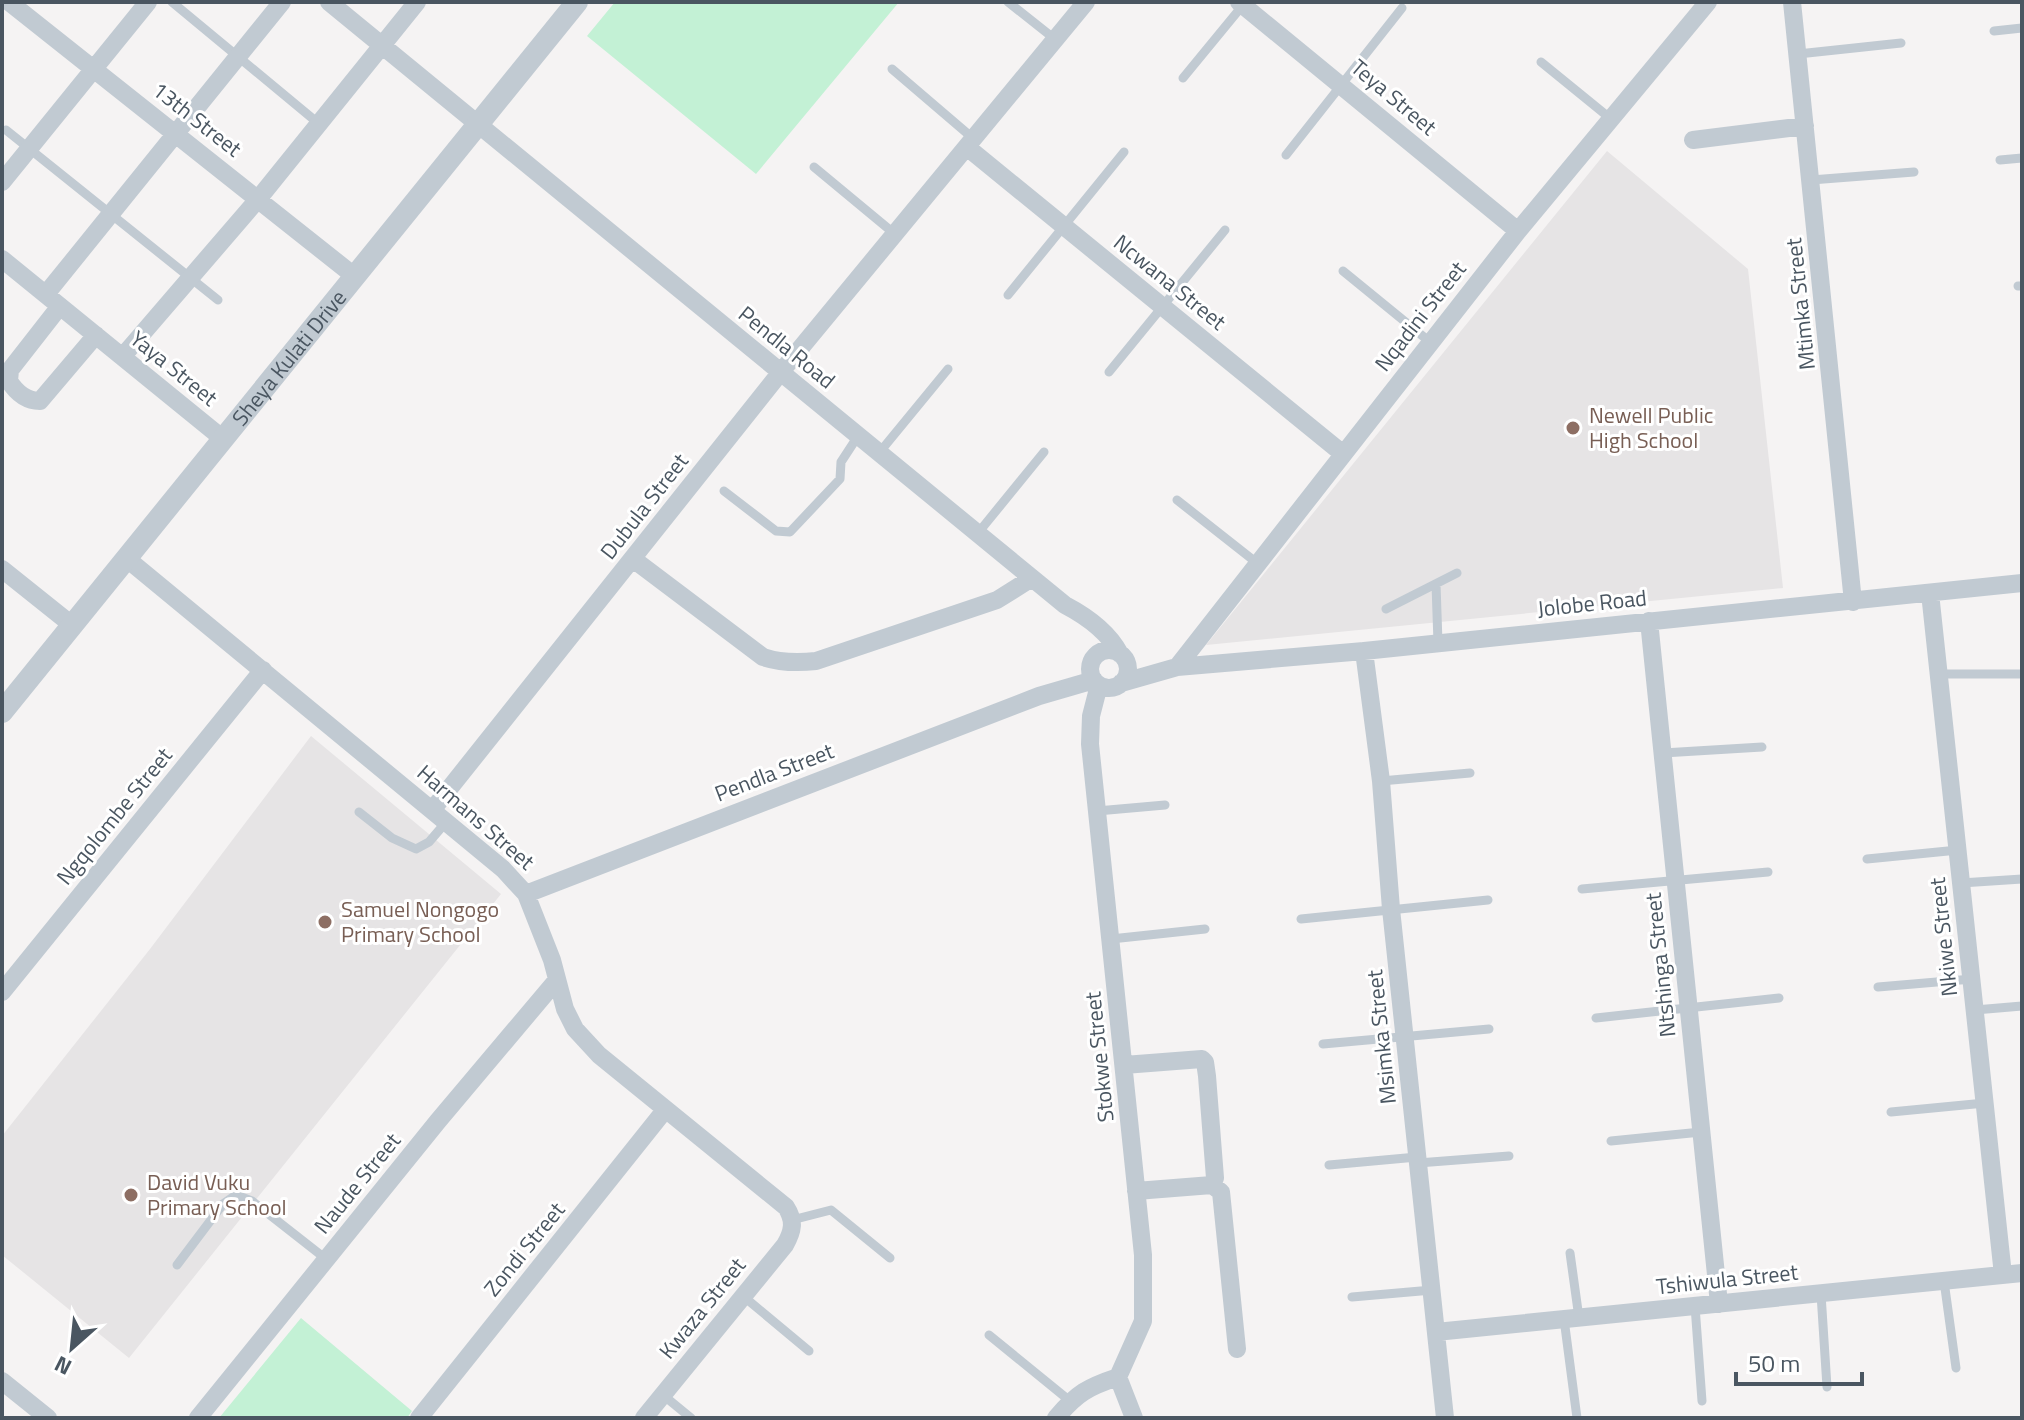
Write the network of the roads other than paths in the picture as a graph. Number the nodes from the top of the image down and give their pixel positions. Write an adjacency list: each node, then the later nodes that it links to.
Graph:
1 (9, 2): 22 (street, 13th Street)
2 (148, 2): 22 (street)
3 (172, 2): 20 (lane)
4 (282, 2): 20 (street)
5 (329, 2): 18 (street, Pendla Road)
6 (417, 2): 18 (street)
7 (577, 2): 28 (street, Sheya Kulati Drive)
8 (1008, 2): 16 (lane)
9 (1086, 2): 16 (street, Dubula Street)
10 (1792, 2): 19 (street, Mtimka Street)
11 (1242, 3): 24 (lane); 25 (street, Teya Street)
12 (1701, 5): 26 (street, Nqadini Street)
13 (1402, 8): 25 (lane)
14 (2022, 28): 15 (lane)
15 (1994, 31)
16 (1056, 40): 33 (street, Dubula Street)
17 (1901, 43): 19 (lane)
18 (382, 46): 27 (street); 28 (street, Pendla Road)
19 (1798, 54): 29 (street, Mtimka Street)
20 (238, 56): 27 (lane); 31 (street)
21 (1541, 62): 26 (lane)
22 (95, 69): 31 (street, 13th Street); 34 (street)
23 (892, 69): 33 (lane)
24 (1183, 78)
25 (1343, 86): 36 (lane); 47 (street, Teya Street)
26 (1611, 119): 47 (street, Nqadini Street)
27 (318, 123): 43 (street)
28 (479, 126): 51 (street, Sheya Kulati Drive); 62 (street, Pendla Road)
29 (1805, 126): 32 (street); 41 (street, Mtimka Street)
30 (6, 130): 34 (lane)
31 (176, 133): 43 (street, 13th Street); 44 (street)
32 (1693, 140)
33 (972, 144): 45 (street, Ncwana Street); 48 (street, Dubula Street)
34 (29, 149): 42 (street); 44 (lane)
35 (1124, 152): 45 (lane)
36 (1286, 155)
37 (2022, 158): 38 (lane)
38 (2000, 160)
39 (814, 167): 48 (lane)
40 (1914, 172): 41 (lane)
41 (1811, 180): 80 (street, Mtimka Street)
42 (2, 182)
43 (259, 198): 51 (street, 13th Street); 52 (street)
44 (111, 214): 52 (lane); 54 (street)
45 (1063, 226): 53 (lane); 56 (street, Ncwana Street)
46 (1225, 230): 56 (lane)
47 (1518, 231): 58 (street, Nqadini Street)
48 (896, 235): 62 (street, Dubula Street)
49 (2, 259): 54 (street, Yaya Street)
50 (1343, 271): 58 (lane)
51 (353, 275): 64 (street, Sheya Kulati Drive)
52 (190, 278): 55 (lane); 59 (street)
53 (1008, 295)
54 (53, 300): 57 (street, Yaya Street); 57 (street, Yaya Street)
55 (218, 300)
56 (1162, 307): 61 (lane); 67 (street, Ncwana Street)
57 (96, 335): 59 (street, Yaya Street)
58 (1430, 342): 67 (street, Nqadini Street)
59 (123, 356): 64 (street, Yaya Street)
60 (948, 369): 66 (lane)
61 (1109, 372)
62 (780, 373): 63 (street, Pendla Road); 72 (street, Dubula Street)
63 (858, 436): 66 (street, Pendla Road); 68 (lane)
64 (222, 438): 71 (street, Sheya Kulati Drive)
65 (1044, 452): 70 (lane)
66 (879, 453): 70 (street, Pendla Road)
67 (1342, 453): 73 (street, Nqadini Street)
68 (724, 491)
69 (1177, 500): 73 (lane)
70 (978, 533): 76 (street, Pendla Road)
71 (126, 558): 84 (street, Sheya Kulati Drive); 89 (street, Harmans Street)
72 (633, 559): 76 (street); 102 (street, Dubula Street)
73 (1257, 563): 88 (street, Nqadini Street)
74 (2, 569): 84 (street)
75 (1457, 573): 78 (lane)
76 (1032, 578): 81 (street, Pendla Road)
77 (2022, 583): 79 (street, Jolobe Road)
78 (1436, 584): 82 (lane); 85 (lane)
79 (1930, 593): 80 (street, Jolobe Road); 91 (street, Nkiwe Street)
80 (1853, 602): 83 (street, Jolobe Road)
81 (1065, 605): 87 (street, Pendla Road); 90 (street, Pendla Road)
82 (1386, 609)
83 (1649, 621): 85 (street, Jolobe Road); 96 (street, Ntshinga Street)
84 (72, 625): 94 (street, Sheya Kulati Drive)
85 (1438, 643): 86 (street, Jolobe Road)
86 (1364, 651): 88 (street, Jolobe Road); 98 (street, Msimka Street)
87 (1121, 654): 88 (street, Jolobe Road); 90 (street); 93 (street)
88 (1172, 668): 93 (street, Jolobe Road)
89 (263, 670): 102 (street, Harmans Street); 119 (street, Ngqolombe Street)
90 (1094, 673): 93 (street, Jolobe Road); 100 (street, Stokwe Street); 110 (street, Pendla Street)
91 (1939, 674): 92 (lane); 103 (street, Nkiwe Street)
92 (2022, 674)
93 (1121, 683)
94 (2, 712)
95 (1762, 747): 96 (lane)
96 (1663, 753): 107 (street, Ntshinga Street)
97 (1470, 773): 98 (lane)
98 (1381, 781): 112 (street, Msimka Street)
99 (1165, 805): 100 (lane)
100 (1097, 811): 115 (street, Stokwe Street)
101 (359, 812): 102 (lane)
102 (440, 815): 110 (street, Harmans Street)
103 (1958, 850): 104 (lane); 108 (street, Nkiwe Street)
104 (1867, 859)
105 (1768, 872): 107 (lane)
106 (2022, 879): 108 (lane)
107 (1675, 881): 109 (lane); 122 (street, Ntshinga Street)
108 (1961, 883): 116 (street, Nkiwe Street)
109 (1582, 889)
110 (526, 894): 117 (street, Harmans Street)
111 (1488, 900): 112 (lane)
112 (1391, 909): 113 (lane); 126 (street, Msimka Street)
113 (1301, 919)
114 (1205, 929): 115 (lane)
115 (1111, 939): 128 (street, Stokwe Street)
116 (1972, 979): 118 (lane); 123 (street, Nkiwe Street)
117 (556, 981): 130 (street, Harmans Street); 142 (street, Naude Street)
118 (1878, 987)
119 (2, 992)
120 (1779, 998): 122 (lane)
121 (2022, 1006): 123 (lane)
122 (1689, 1009): 124 (lane); 132 (street, Ntshinga Street)
123 (1975, 1010): 129 (street, Nkiwe Street)
124 (1596, 1018)
125 (1489, 1029): 126 (lane)
126 (1405, 1037): 127 (lane); 135 (street, Msimka Street)
127 (1323, 1044)
128 (1124, 1065): 137 (street); 138 (street, Stokwe Street)
129 (1985, 1103): 131 (lane); 144 (street, Nkiwe Street)
130 (665, 1110): 139 (street, Harmans Street); 166 (street, Zondi Street)
131 (1891, 1112)
132 (1701, 1132): 133 (lane); 150 (street, Ntshinga Street)
133 (1611, 1141)
134 (1509, 1156): 135 (lane)
135 (1418, 1160): 136 (lane); 146 (street, Msimka Street)
136 (1329, 1165)
137 (1212, 1185): 138 (street); 155 (street)
138 (1136, 1191): 158 (street, Stokwe Street)
139 (793, 1223): 141 (lane); 148 (street, Kwaza Street)
140 (1570, 1253): 152 (lane)
141 (890, 1258)
142 (326, 1259): 143 (lane); 165 (street, Naude Street)
143 (177, 1265)
144 (2013, 1274): 145 (street, Tshiwula Street)
145 (1944, 1281): 147 (street, Tshiwula Street); 157 (lane)
146 (1432, 1290): 149 (lane); 153 (street, Msimka Street)
147 (1821, 1294): 150 (street, Tshiwula Street); 160 (lane)
148 (743, 1296): 156 (lane); 161 (street, Kwaza Street)
149 (1352, 1297)
150 (1719, 1304): 151 (street, Tshiwula Street)
151 (1695, 1306): 152 (street, Tshiwula Street); 163 (lane)
152 (1571, 1318): 153 (street, Tshiwula Street); 172 (lane)
153 (1436, 1332): 171 (street, Msimka Street)
154 (989, 1335): 162 (lane)
155 (1237, 1349)
156 (809, 1351)
157 (1956, 1368)
158 (1118, 1377): 162 (street); 170 (street)
159 (2, 1381): 164 (street)
160 (1827, 1387)
161 (663, 1395): 167 (street, Kwaza Street); 168 (lane)
162 (1070, 1401): 169 (street)
163 (1702, 1401)
164 (48, 1418)
165 (198, 1418)
166 (419, 1418)
167 (644, 1418)
168 (691, 1418)
169 (1056, 1418)
170 (1134, 1418)
171 (1440, 1418)
172 (1577, 1418)

